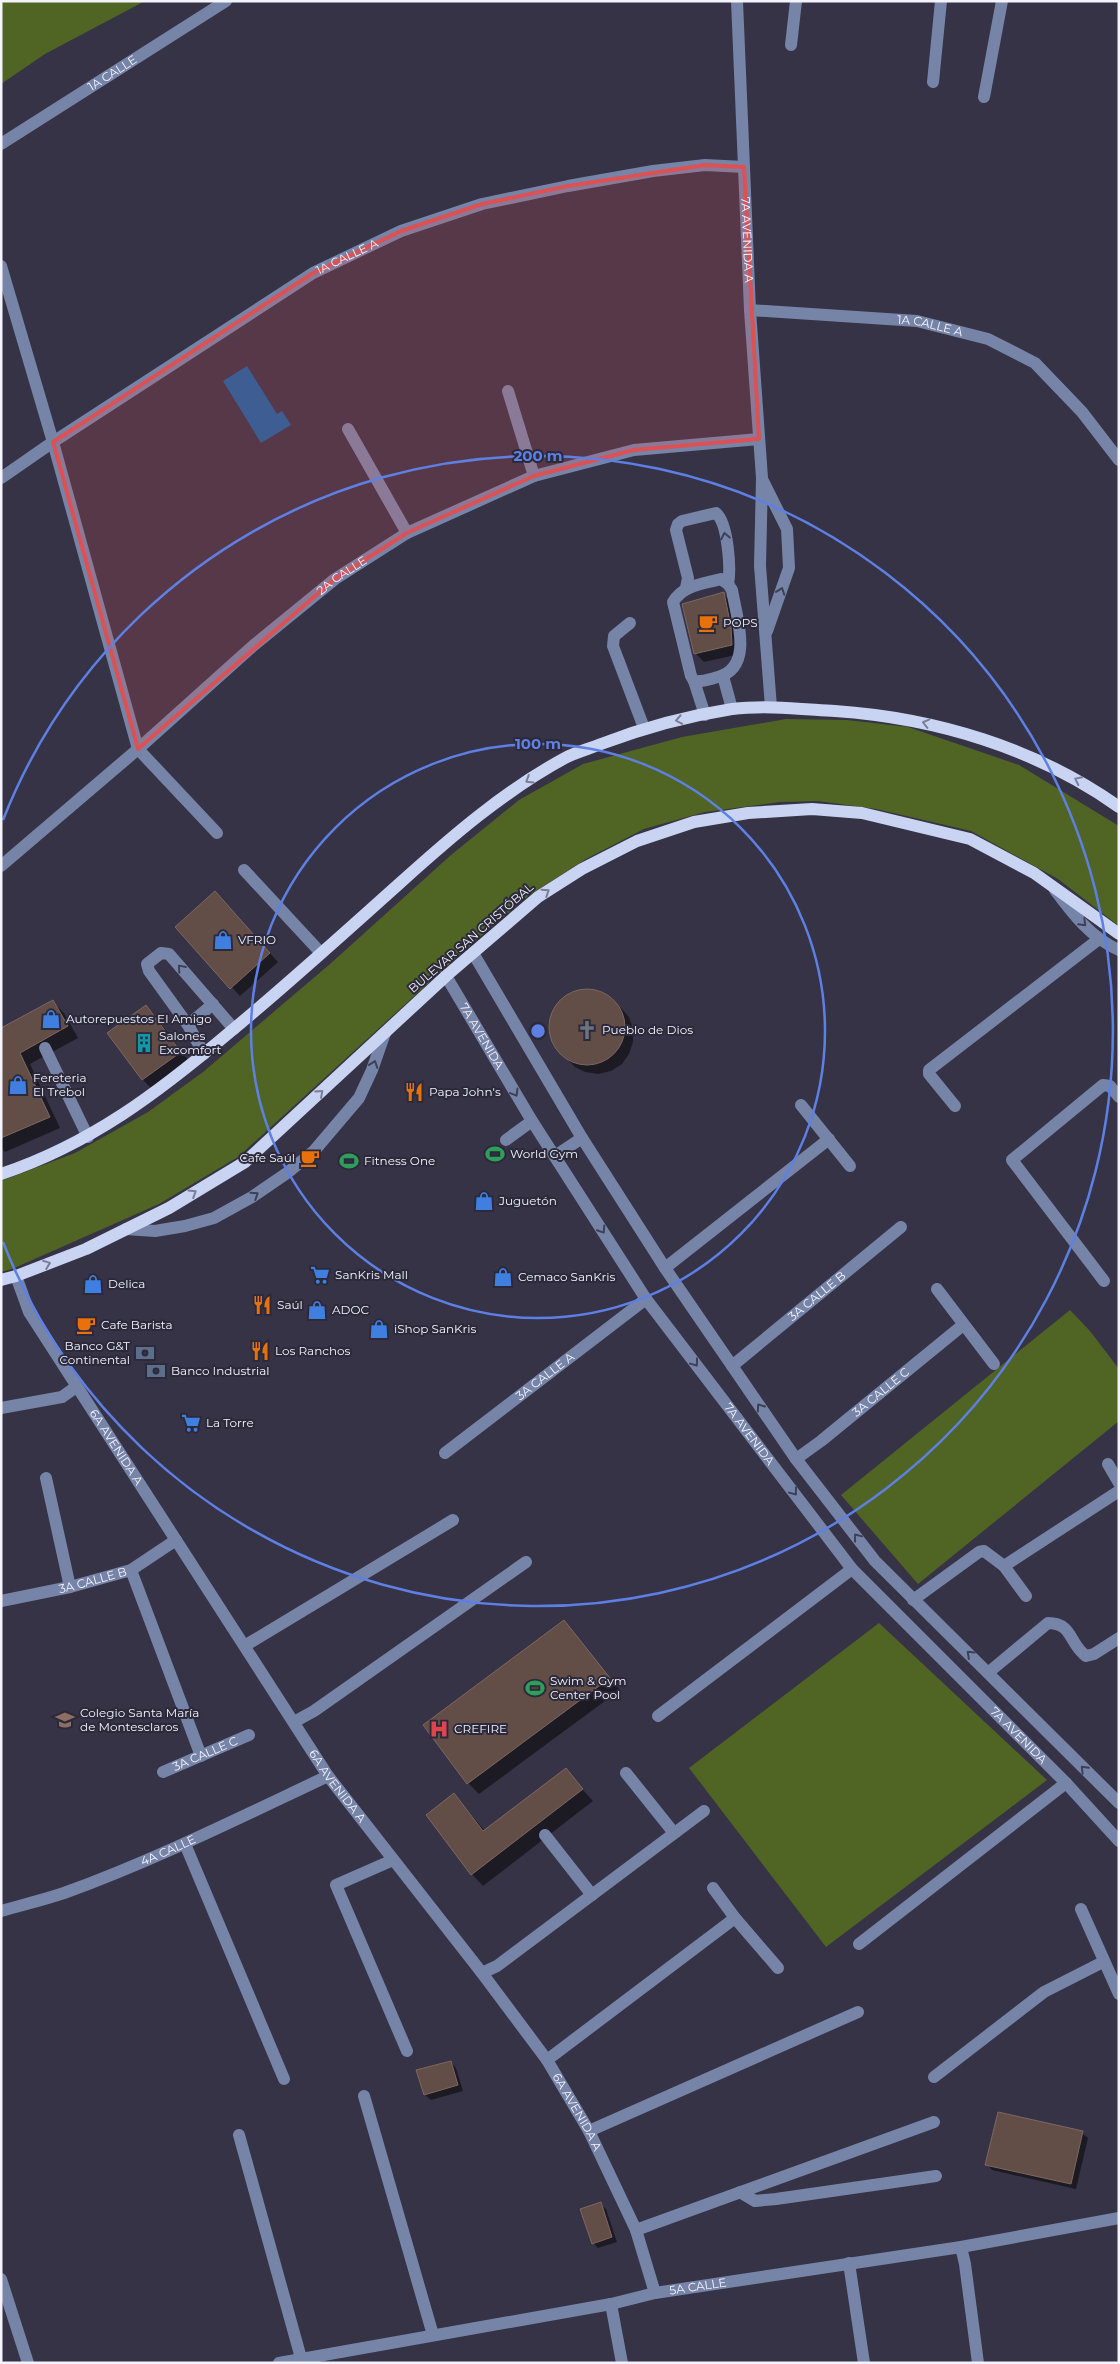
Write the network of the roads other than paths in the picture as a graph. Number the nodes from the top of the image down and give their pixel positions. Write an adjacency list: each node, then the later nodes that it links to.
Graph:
1 (226, 1): 9 (street, 1A CALLE)
2 (736, 1): 10 (street, 7A AVENIDA A)
3 (796, 1): 6 (street)
4 (941, 1): 7 (street)
5 (1002, 1): 8 (street)
6 (791, 45)
7 (933, 82)
8 (984, 97)
9 (1, 144)
10 (744, 167): 12 (street, 7A AVENIDA A); 16 (street, 1A CALLE A)
11 (1, 266): 16 (street)
12 (750, 310): 15 (street, 7A AVENIDA A); 17 (street, 1A CALLE A)
13 (508, 391): 18 (street)
14 (348, 429): 21 (street)
15 (759, 439): 18 (street, 2A CALLE); 20 (street, 7A AVENIDA A)
16 (53, 442): 19 (street, 1A CALLE A); 32 (street)
17 (1119, 460)
18 (534, 476): 21 (street, 2A CALLE)
19 (1, 478)
20 (762, 478): 25 (street, 7A AVENIDA A); 25 (street, 7A AVENIDA A, one-way to 20)
21 (407, 533): 32 (street, 2A CALLE)
22 (728, 584): 23 (street); 23 (street, one-way to 23); 26 (street)
23 (686, 588): 27 (street)
24 (630, 623): 31 (street)
25 (765, 637): 28 (street, 7A AVENIDA A)
26 (723, 676): 27 (street); 29 (street)
27 (694, 681): 30 (street)
28 (771, 707): 29 (main road); 33 (main road, one-way to 28)
29 (732, 709): 30 (main road)
30 (705, 715): 31 (main road, one-way to 31)
31 (644, 728): 41 (main road, one-way to 41)
32 (138, 749): 34 (street); 35 (street, 2A CALLE)
33 (1119, 807)
34 (217, 833)
35 (1, 866)
36 (244, 870): 41 (street)
37 (1054, 888): 38 (main road, BULEVAR SAN CRISTÓBAL); 39 (street, one-way to 39); 42 (main road, BULEVAR SAN CRISTÓBAL, one-way to 37)
38 (1119, 934)
39 (1098, 938): 40 (street); 52 (street)
40 (1119, 950)
41 (321, 953): 46 (main road)
42 (472, 953): 43 (main road, BULEVAR SAN CRISTÓBAL); 55 (street, 7A AVENIDA)
43 (446, 976): 47 (main road, BULEVAR SAN CRISTÓBAL); 53 (street, 7A AVENIDA, one-way to 53)
44 (213, 1004): 45 (street); 45 (street, one-way to 45); 46 (street)
45 (188, 1025): 49 (street)
46 (234, 1029): 49 (main road)
47 (385, 1033): 62 (main road, BULEVAR SAN CRISTÓBAL, one-way to 47); 62 (street, one-way to 47)
48 (44, 1048): 54 (street)
49 (204, 1054): 54 (main road)
50 (1119, 1097): 66 (street)
51 (801, 1105): 56 (street)
52 (955, 1106)
53 (532, 1121): 57 (street); 58 (street, 7A AVENIDA)
54 (88, 1137): 60 (main road)
55 (582, 1138): 58 (street); 63 (street, 7A AVENIDA)
56 (829, 1139): 59 (street); 63 (street)
57 (506, 1140)
58 (555, 1156): 68 (street, 7A AVENIDA, one-way to 68)
59 (850, 1166)
60 (1, 1174)
61 (901, 1227): 71 (street, 3A CALLE B)
62 (126, 1229): 64 (main road, BULEVAR SAN CRISTÓBAL, one-way to 62)
63 (665, 1268): 71 (street, 7A AVENIDA)
64 (16, 1276): 65 (main road, BULEVAR SAN CRISTÓBAL); 72 (street, 6A AVENIDA A)
65 (1, 1280)
66 (1104, 1281)
67 (937, 1289): 69 (street)
68 (646, 1299): 74 (street, 3A CALLE A); 84 (street, 7A AVENIDA, one-way to 84)
69 (963, 1325): 70 (street); 75 (street, 3A CALLE C)
70 (994, 1364)
71 (732, 1366): 75 (street, 7A AVENIDA, one-way to 71)
72 (76, 1386): 73 (street); 81 (street, 6A AVENIDA A)
73 (1, 1408)
74 (445, 1453)
75 (796, 1458): 88 (street, 7A AVENIDA, one-way to 75)
76 (1108, 1464): 78 (street)
77 (46, 1478): 86 (street)
78 (1119, 1483)
79 (1119, 1490): 83 (street)
80 (453, 1520): 91 (street)
81 (176, 1540): 85 (street, 3A CALLE B); 91 (street, 6A AVENIDA A)
82 (526, 1562): 94 (street)
83 (1004, 1566): 87 (street); 88 (street)
84 (852, 1569): 93 (street); 100 (street, 7A AVENIDA)
85 (131, 1570): 86 (street, 3A CALLE B); 96 (street)
86 (70, 1587): 89 (street, 3A CALLE B)
87 (1026, 1596)
88 (913, 1600): 92 (street, 7A AVENIDA, one-way to 88)
89 (1, 1601)
90 (1119, 1638): 92 (street)
91 (246, 1645): 94 (street, 6A AVENIDA A)
92 (988, 1672): 101 (street, 7A AVENIDA, one-way to 92)
93 (658, 1716)
94 (294, 1722): 99 (street, 6A AVENIDA A)
95 (249, 1735): 96 (street, 3A CALLE C)
96 (201, 1756): 97 (street, 3A CALLE C)
97 (163, 1772)
98 (626, 1773): 103 (street)
99 (328, 1776): 106 (street, 4A CALLE); 107 (street, 6A AVENIDA A)
100 (1066, 1783): 105 (street, 7A AVENIDA); 113 (street)
101 (1119, 1803)
102 (704, 1811): 103 (street)
103 (674, 1833): 109 (street)
104 (544, 1835): 109 (street)
105 (1119, 1841)
106 (185, 1844): 111 (street, 4A CALLE); 122 (street)
107 (393, 1860): 116 (street, 6A AVENIDA A); 119 (street)
108 (712, 1888): 112 (street)
109 (592, 1894): 116 (street)
110 (1082, 1910): 114 (street)
111 (1, 1911)
112 (734, 1918): 115 (street); 120 (street)
113 (859, 1944)
114 (1103, 1962): 117 (street); 121 (street)
115 (778, 1968)
116 (482, 1973): 120 (street, 6A AVENIDA A)
117 (1119, 1994)
118 (858, 2012): 125 (street)
119 (407, 2051)
120 (547, 2060): 125 (street, 6A AVENIDA A)
121 (934, 2077)
122 (284, 2079)
123 (364, 2096): 136 (street)
124 (934, 2122): 128 (street)
125 (589, 2131): 130 (street, 6A AVENIDA A)
126 (239, 2135): 137 (street)
127 (936, 2176): 128 (street)
128 (740, 2192): 130 (street)
129 (1119, 2218): 131 (street, 5A CALLE)
130 (636, 2230): 134 (street, 6A AVENIDA A)
131 (961, 2247): 132 (street, 5A CALLE); 142 (street)
132 (848, 2264): 134 (street, 5A CALLE); 141 (street)
133 (1, 2279): 138 (street)
134 (655, 2293): 135 (street, 5A CALLE)
135 (611, 2304): 136 (street, 5A CALLE); 140 (street)
136 (433, 2335): 137 (street, 5A CALLE)
137 (301, 2358): 139 (street, 5A CALLE)
138 (28, 2363)
139 (279, 2363)
140 (622, 2363)
141 (864, 2363)
142 (978, 2363)

